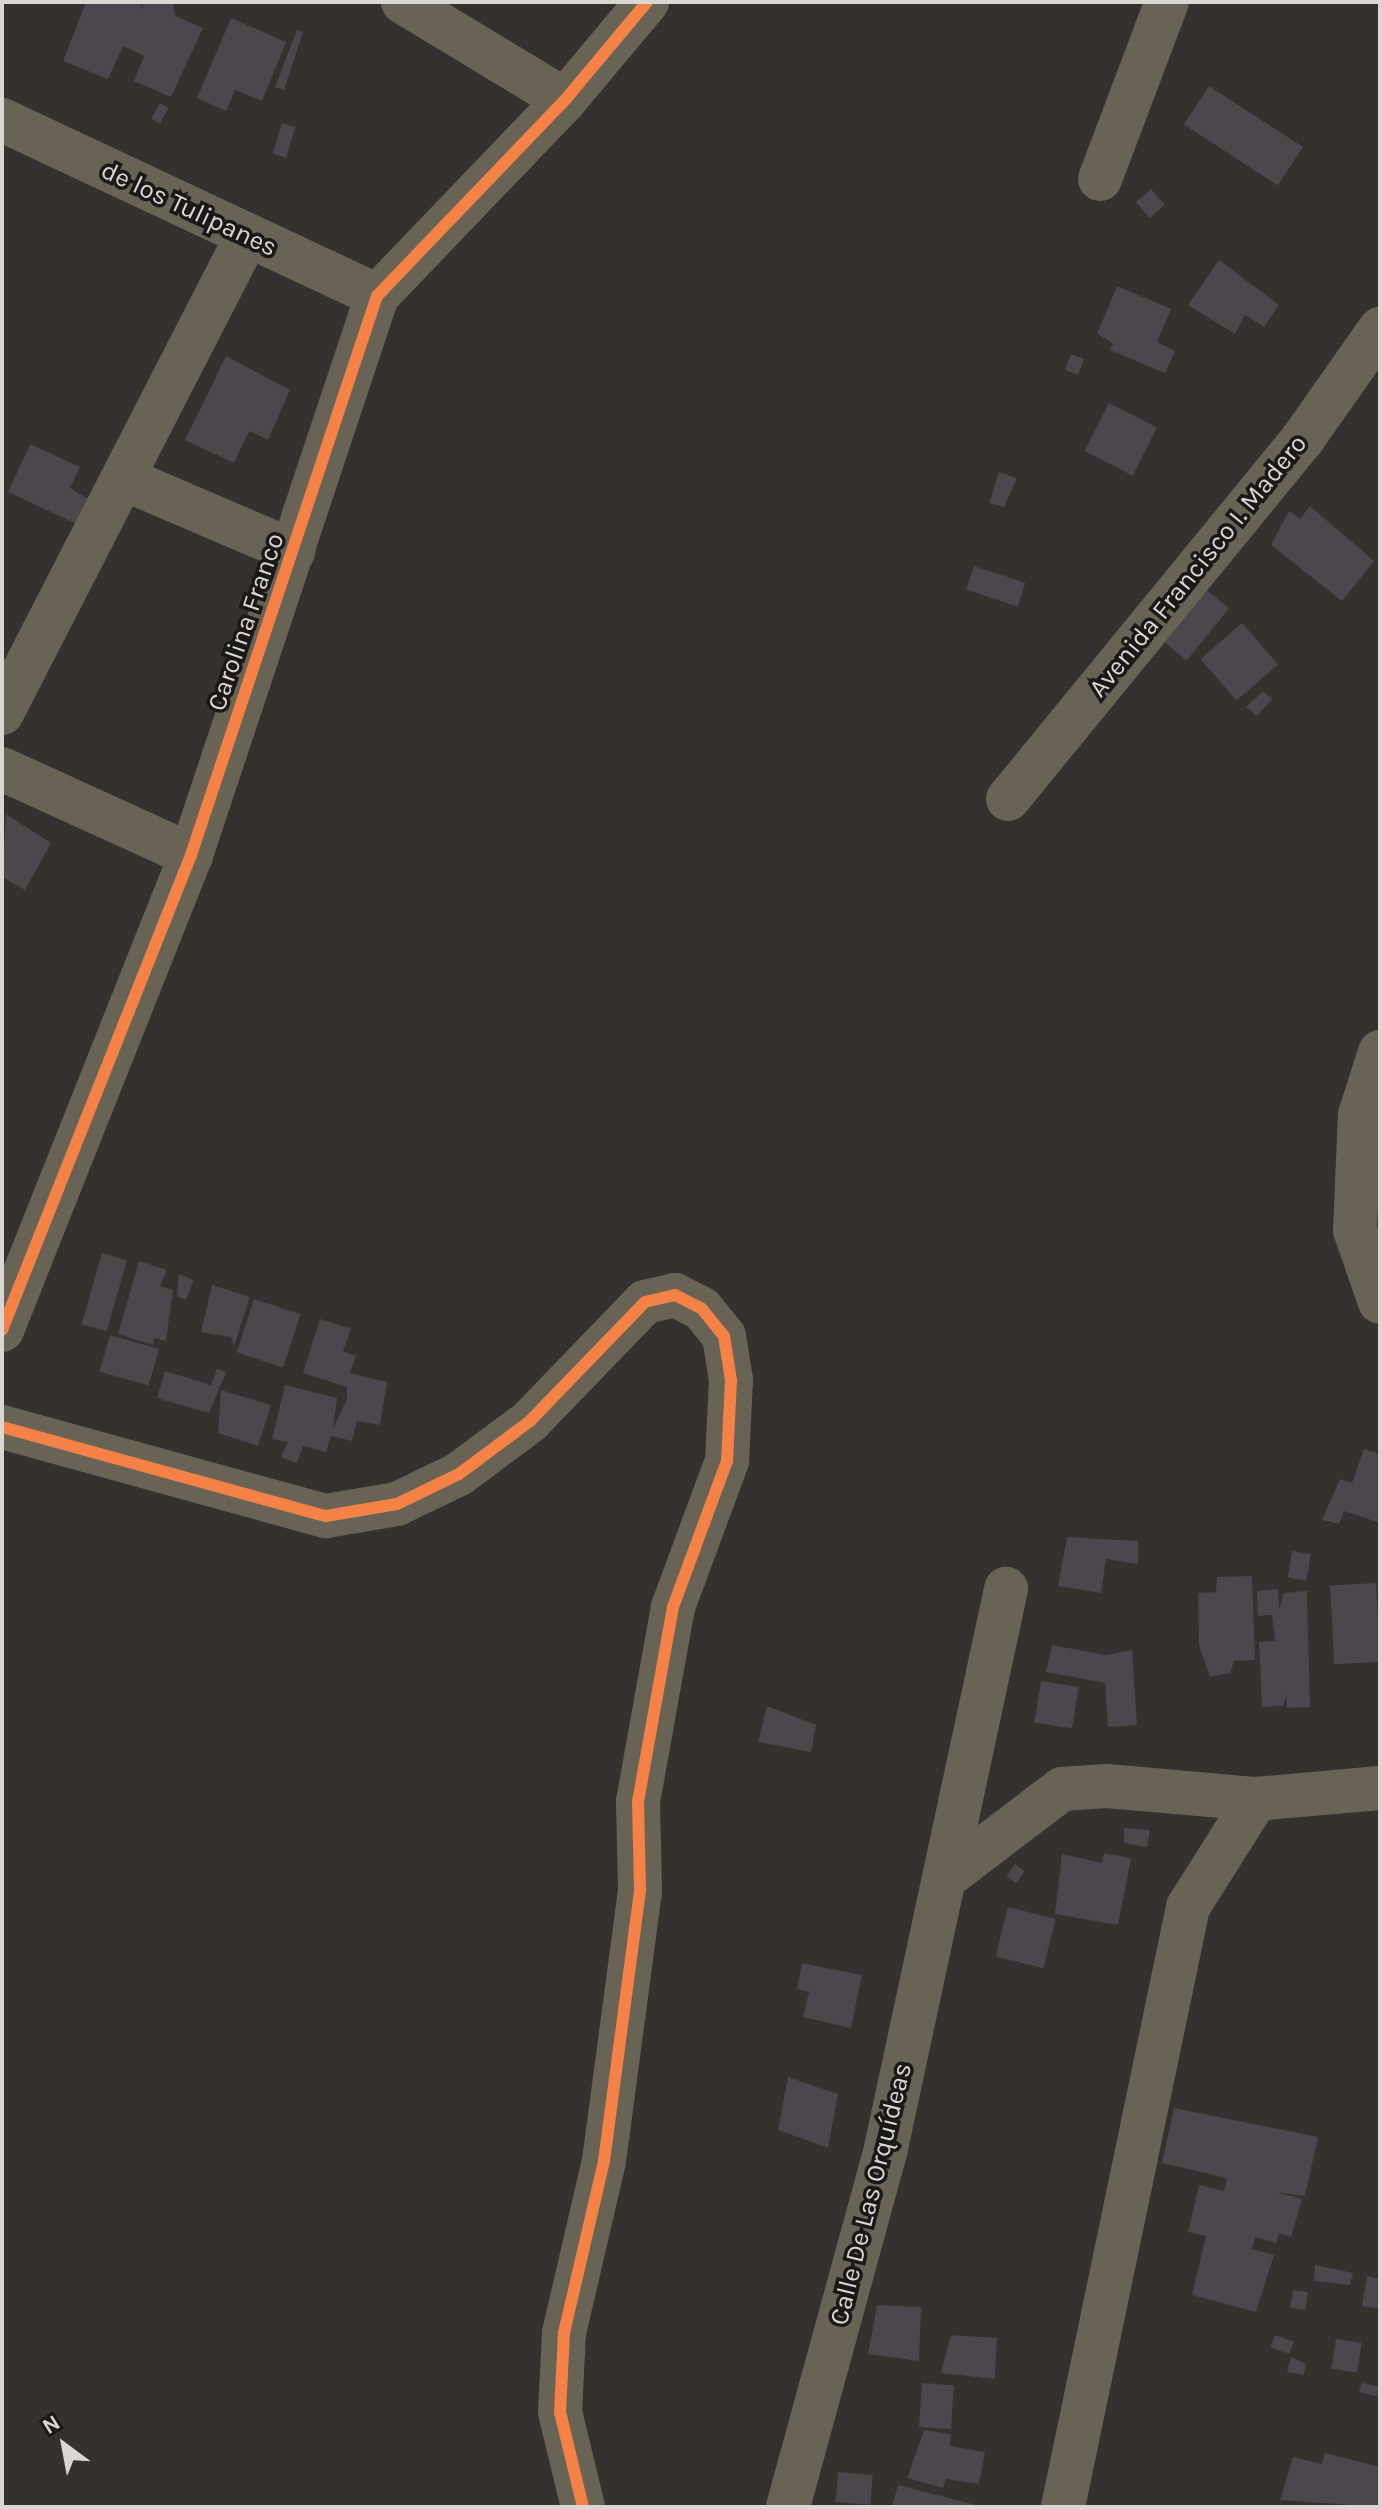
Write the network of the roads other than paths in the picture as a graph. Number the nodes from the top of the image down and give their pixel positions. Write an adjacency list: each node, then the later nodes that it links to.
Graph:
1 (403, 2): 4 (street)
2 (647, 2): 4 (street, Carolina Franco)
3 (1167, 2): 6 (street)
4 (565, 100): 8 (street, Carolina Franco)
5 (2, 120): 7 (street, de los Tulipanes)
6 (1100, 179)
7 (246, 238): 8 (street, de los Tulipanes); 10 (street)
8 (377, 296): 11 (street, Carolina Franco)
9 (1380, 329): 14 (street, Avenida Francisco I. Madero)
10 (127, 480): 11 (street); 12 (street)
11 (293, 551): 15 (street, Carolina Franco)
12 (2, 713)
13 (2, 769): 15 (street)
14 (1008, 799)
15 (191, 855): 18 (street, Carolina Franco)
16 (1380, 1052): 17 (street)
17 (1380, 1302)
18 (2, 1330)
19 (2, 1427): 24 (street)
20 (1006, 1589): 23 (street, Calle De Las Orquídeas)
21 (1380, 1788): 22 (street)
22 (1256, 1799): 23 (street); 26 (street)
23 (945, 1878): 25 (street, Calle De Las Orquídeas)
24 (583, 2507)
25 (788, 2507)
26 (1063, 2507)

